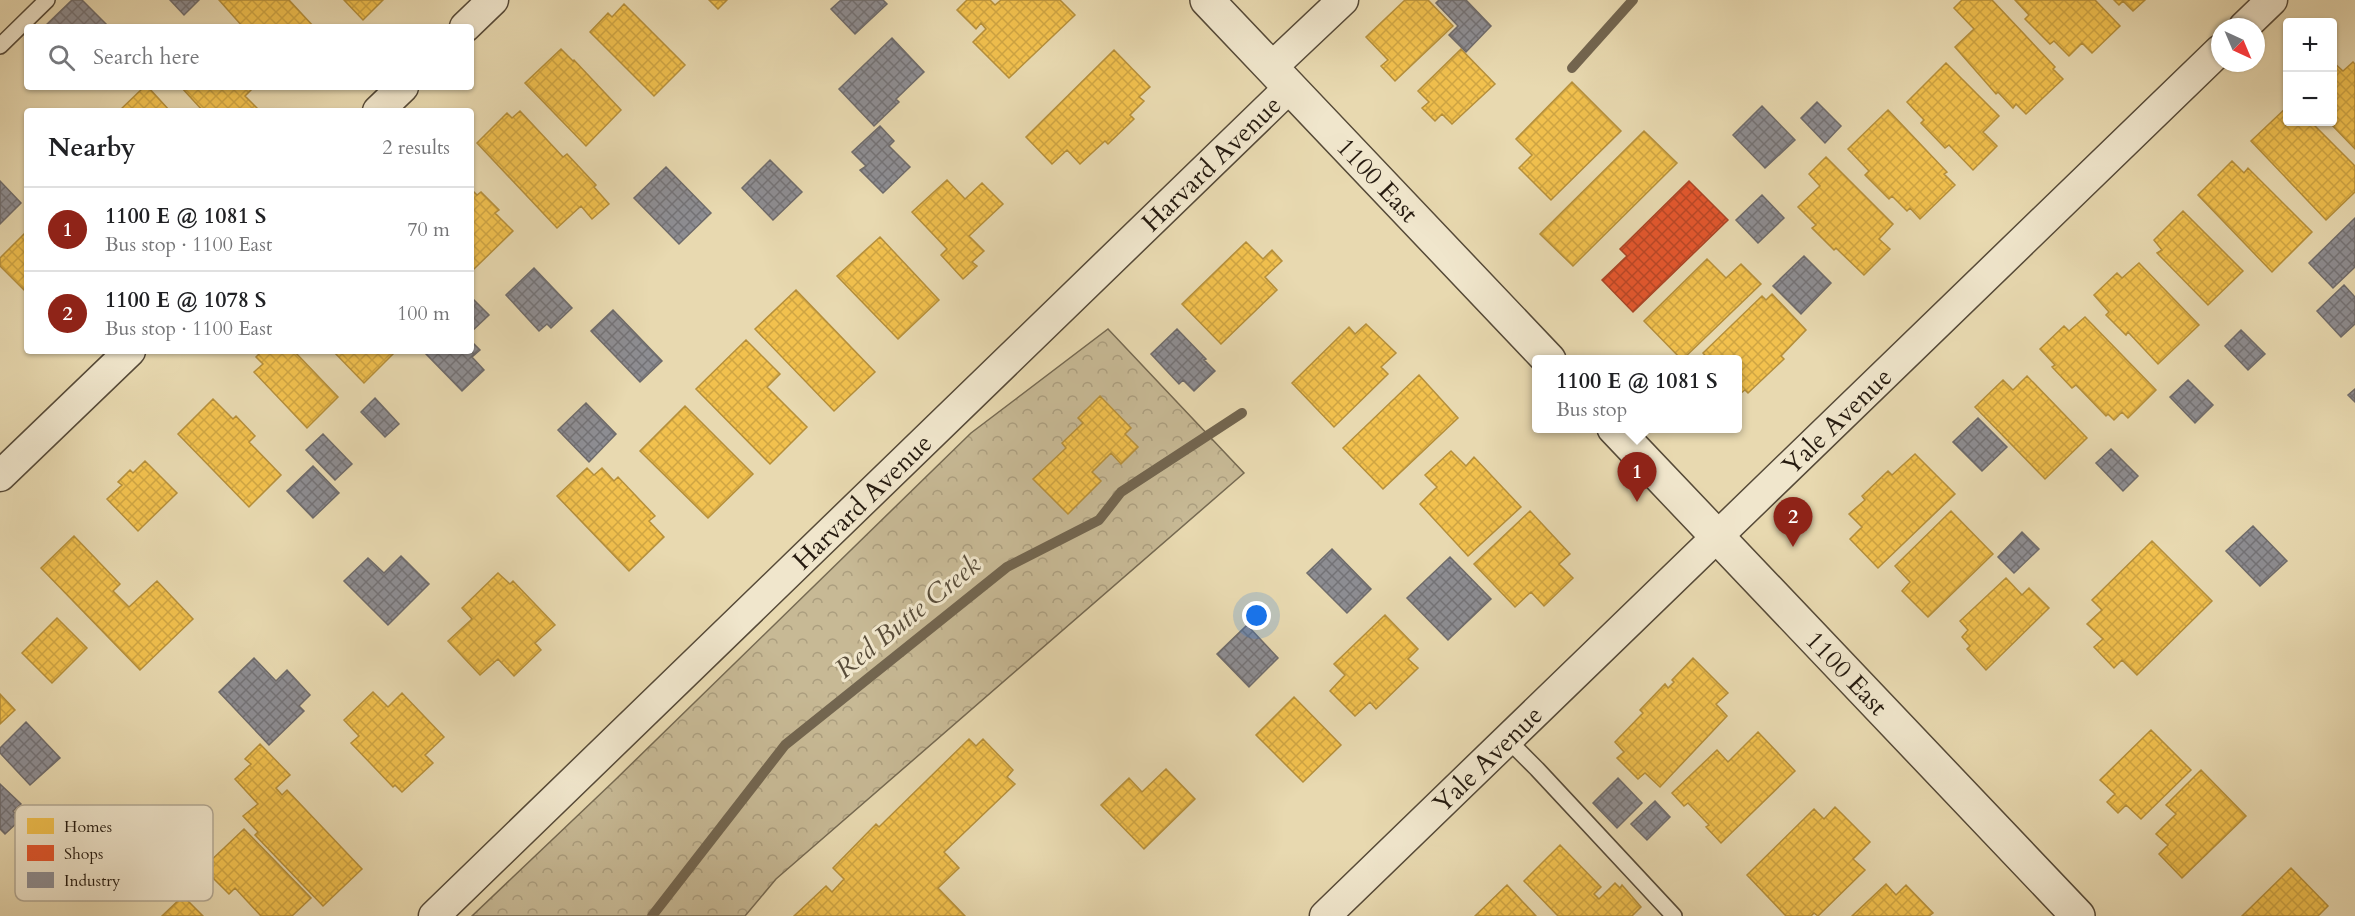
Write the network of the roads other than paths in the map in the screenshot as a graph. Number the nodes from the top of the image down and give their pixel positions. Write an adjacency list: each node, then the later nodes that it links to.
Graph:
1 (47, 0): 8 (lane)
2 (494, 0): 7 (street)
3 (1207, 0): 10 (street, 1100 East)
4 (1343, 0): 10 (street, Harvard Avenue)
5 (2272, 0): 6 (street)
6 (2253, 18)
7 (468, 24)
8 (0, 46)
9 (2211, 60): 17 (street, Yale Avenue)
10 (1280, 78): 14 (street, 1100 East); 19 (street, Harvard Avenue)
11 (400, 90): 12 (street)
12 (381, 108)
13 (126, 354): 16 (street)
14 (1544, 355)
15 (1618, 433): 17 (street, 1100 East)
16 (0, 476)
17 (1716, 536): 18 (street, Yale Avenue); 22 (street, 1100 East)
18 (1507, 739): 20 (street, Yale Avenue); 21 (lane)
19 (434, 916)
20 (1325, 916)
21 (1674, 916)
22 (2078, 916)

